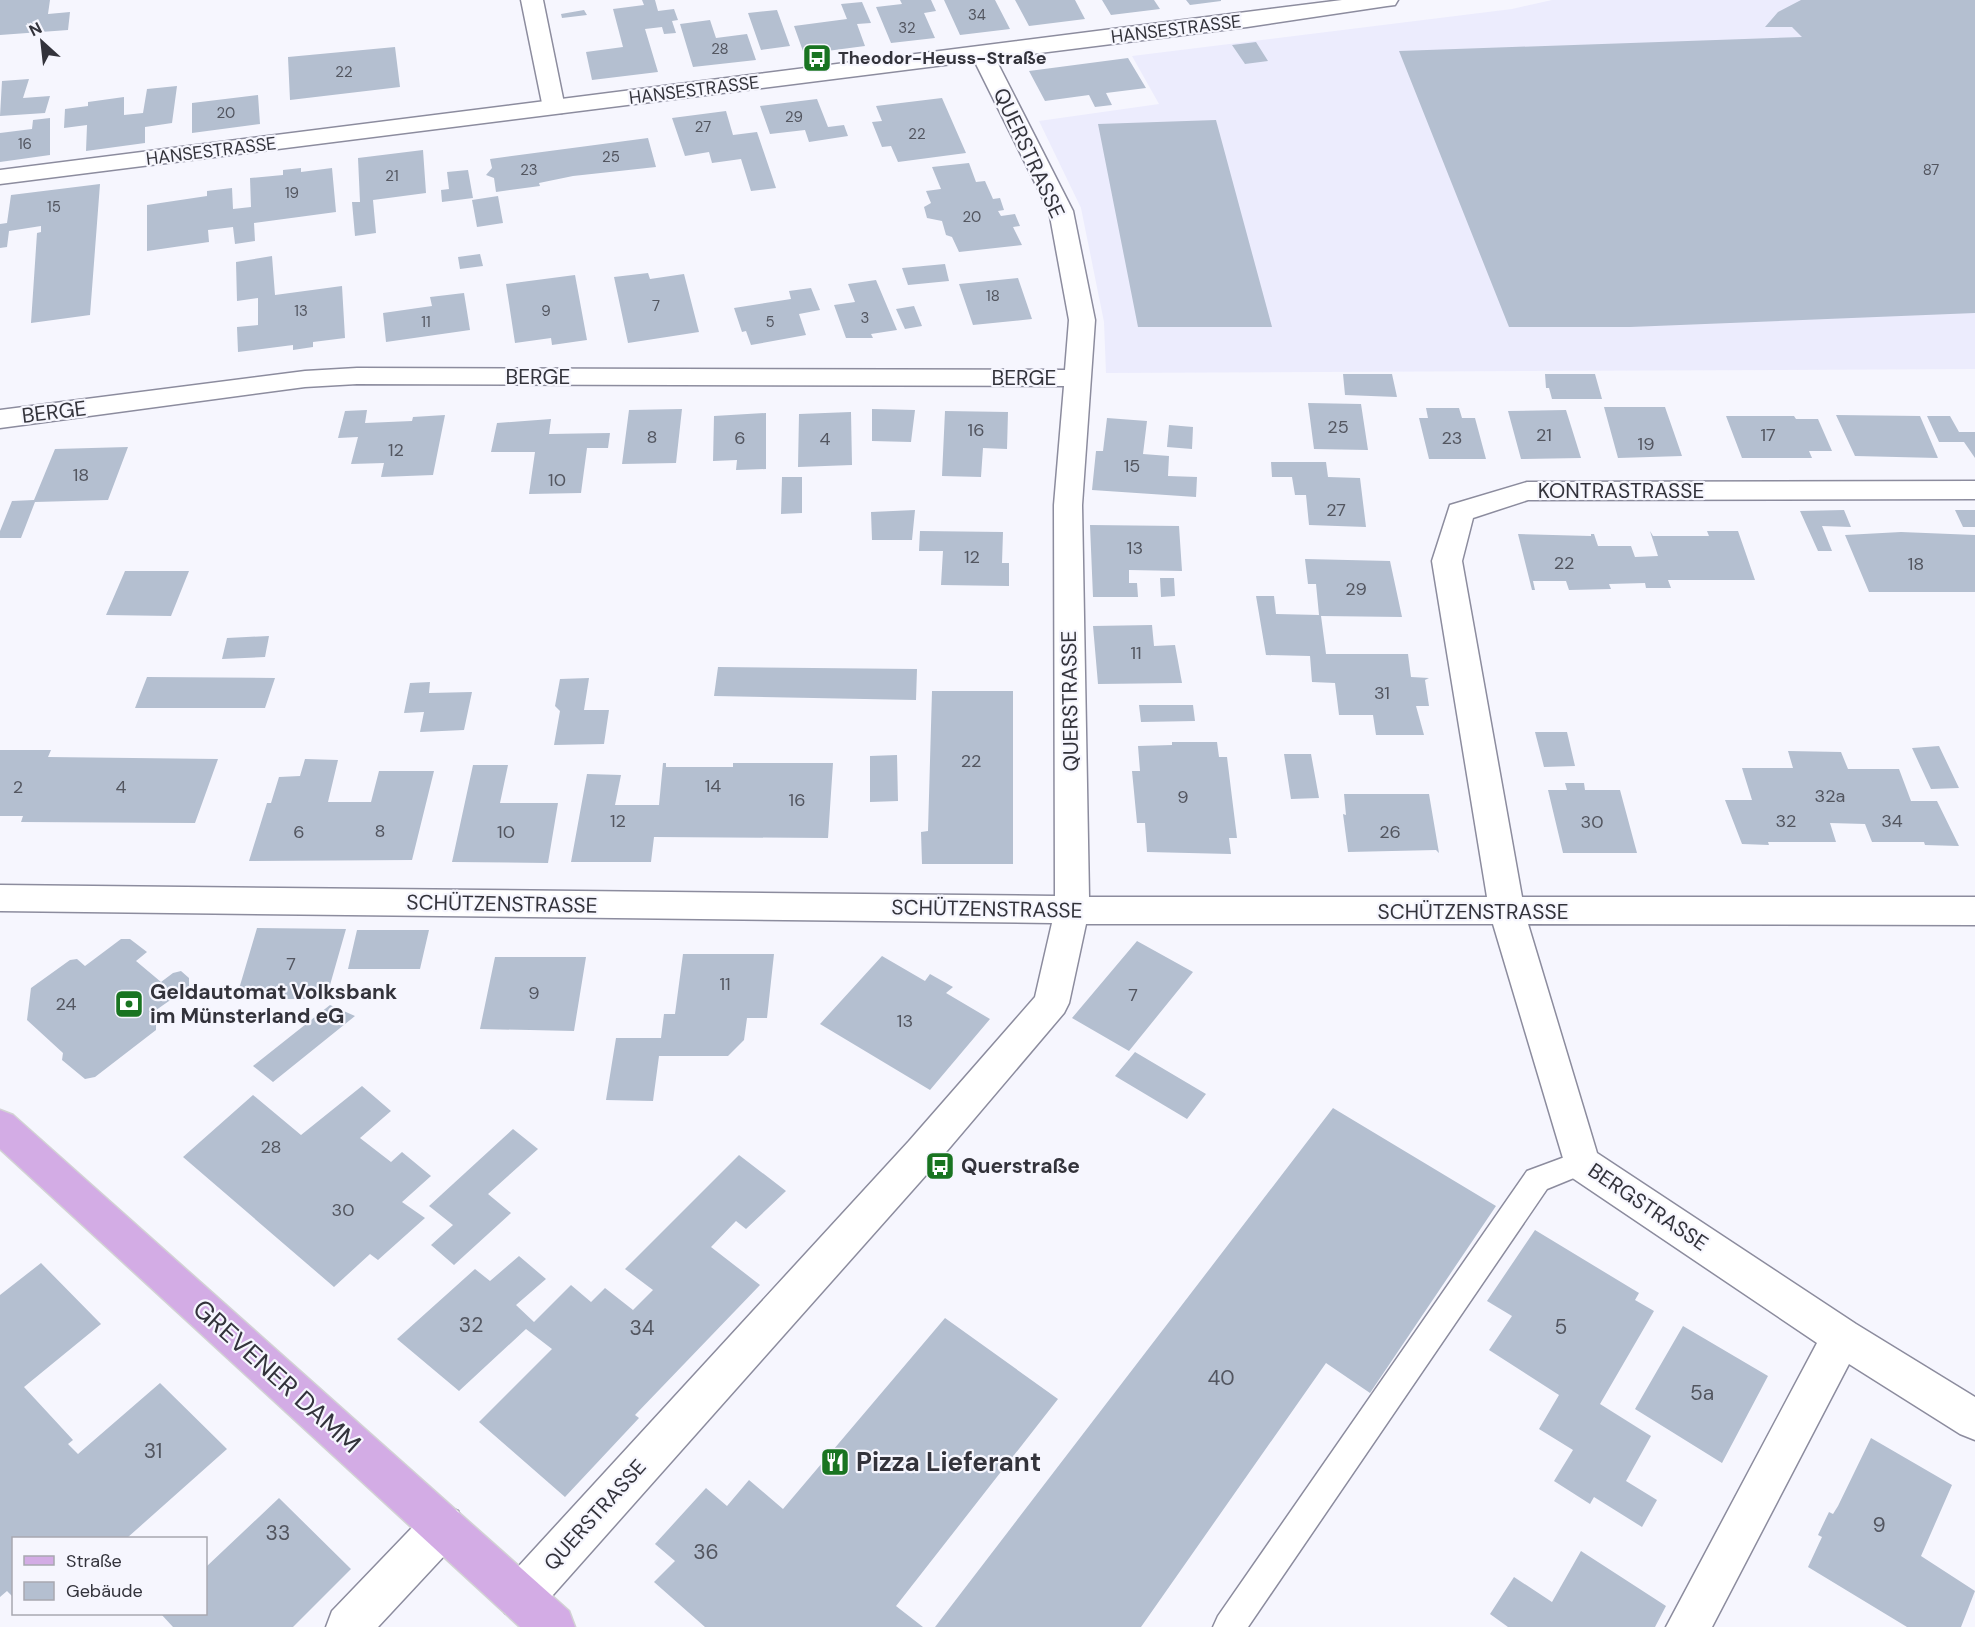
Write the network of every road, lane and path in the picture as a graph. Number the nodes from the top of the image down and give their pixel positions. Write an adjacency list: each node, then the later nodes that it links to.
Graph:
1 (532, 0): 4 (street)
2 (1387, 0): 3 (street, HANSESTRASSE)
3 (982, 54): 4 (street, HANSESTRASSE); 6 (street, QUERSTRASSE)
4 (554, 108): 5 (street, HANSESTRASSE)
5 (0, 177)
6 (1078, 378): 7 (street, BERGE); 10 (street, QUERSTRASSE)
7 (0, 418)
8 (1975, 490): 12 (street, KONTRASTRASSE)
9 (0, 898): 10 (street, SCHÜTZENSTRASSE)
10 (1072, 910): 12 (street, SCHÜTZENSTRASSE); 18 (street, QUERSTRASSE)
11 (1975, 911): 12 (street, SCHÜTZENSTRASSE)
12 (1507, 912): 14 (street, BERGSTRASSE)
13 (0, 1126): 17 (main road, GREVENER DAMM)
14 (1581, 1163): 15 (street, BERGSTRASSE); 21 (lane)
15 (1842, 1337): 16 (street, BERGSTRASSE); 22 (street)
16 (1975, 1420)
17 (443, 1526): 18 (main road, GREVENER DAMM); 19 (street)
18 (521, 1597): 20 (main road, GREVENER DAMM)
19 (348, 1627)
20 (553, 1627)
21 (1229, 1627)
22 (1688, 1627)

